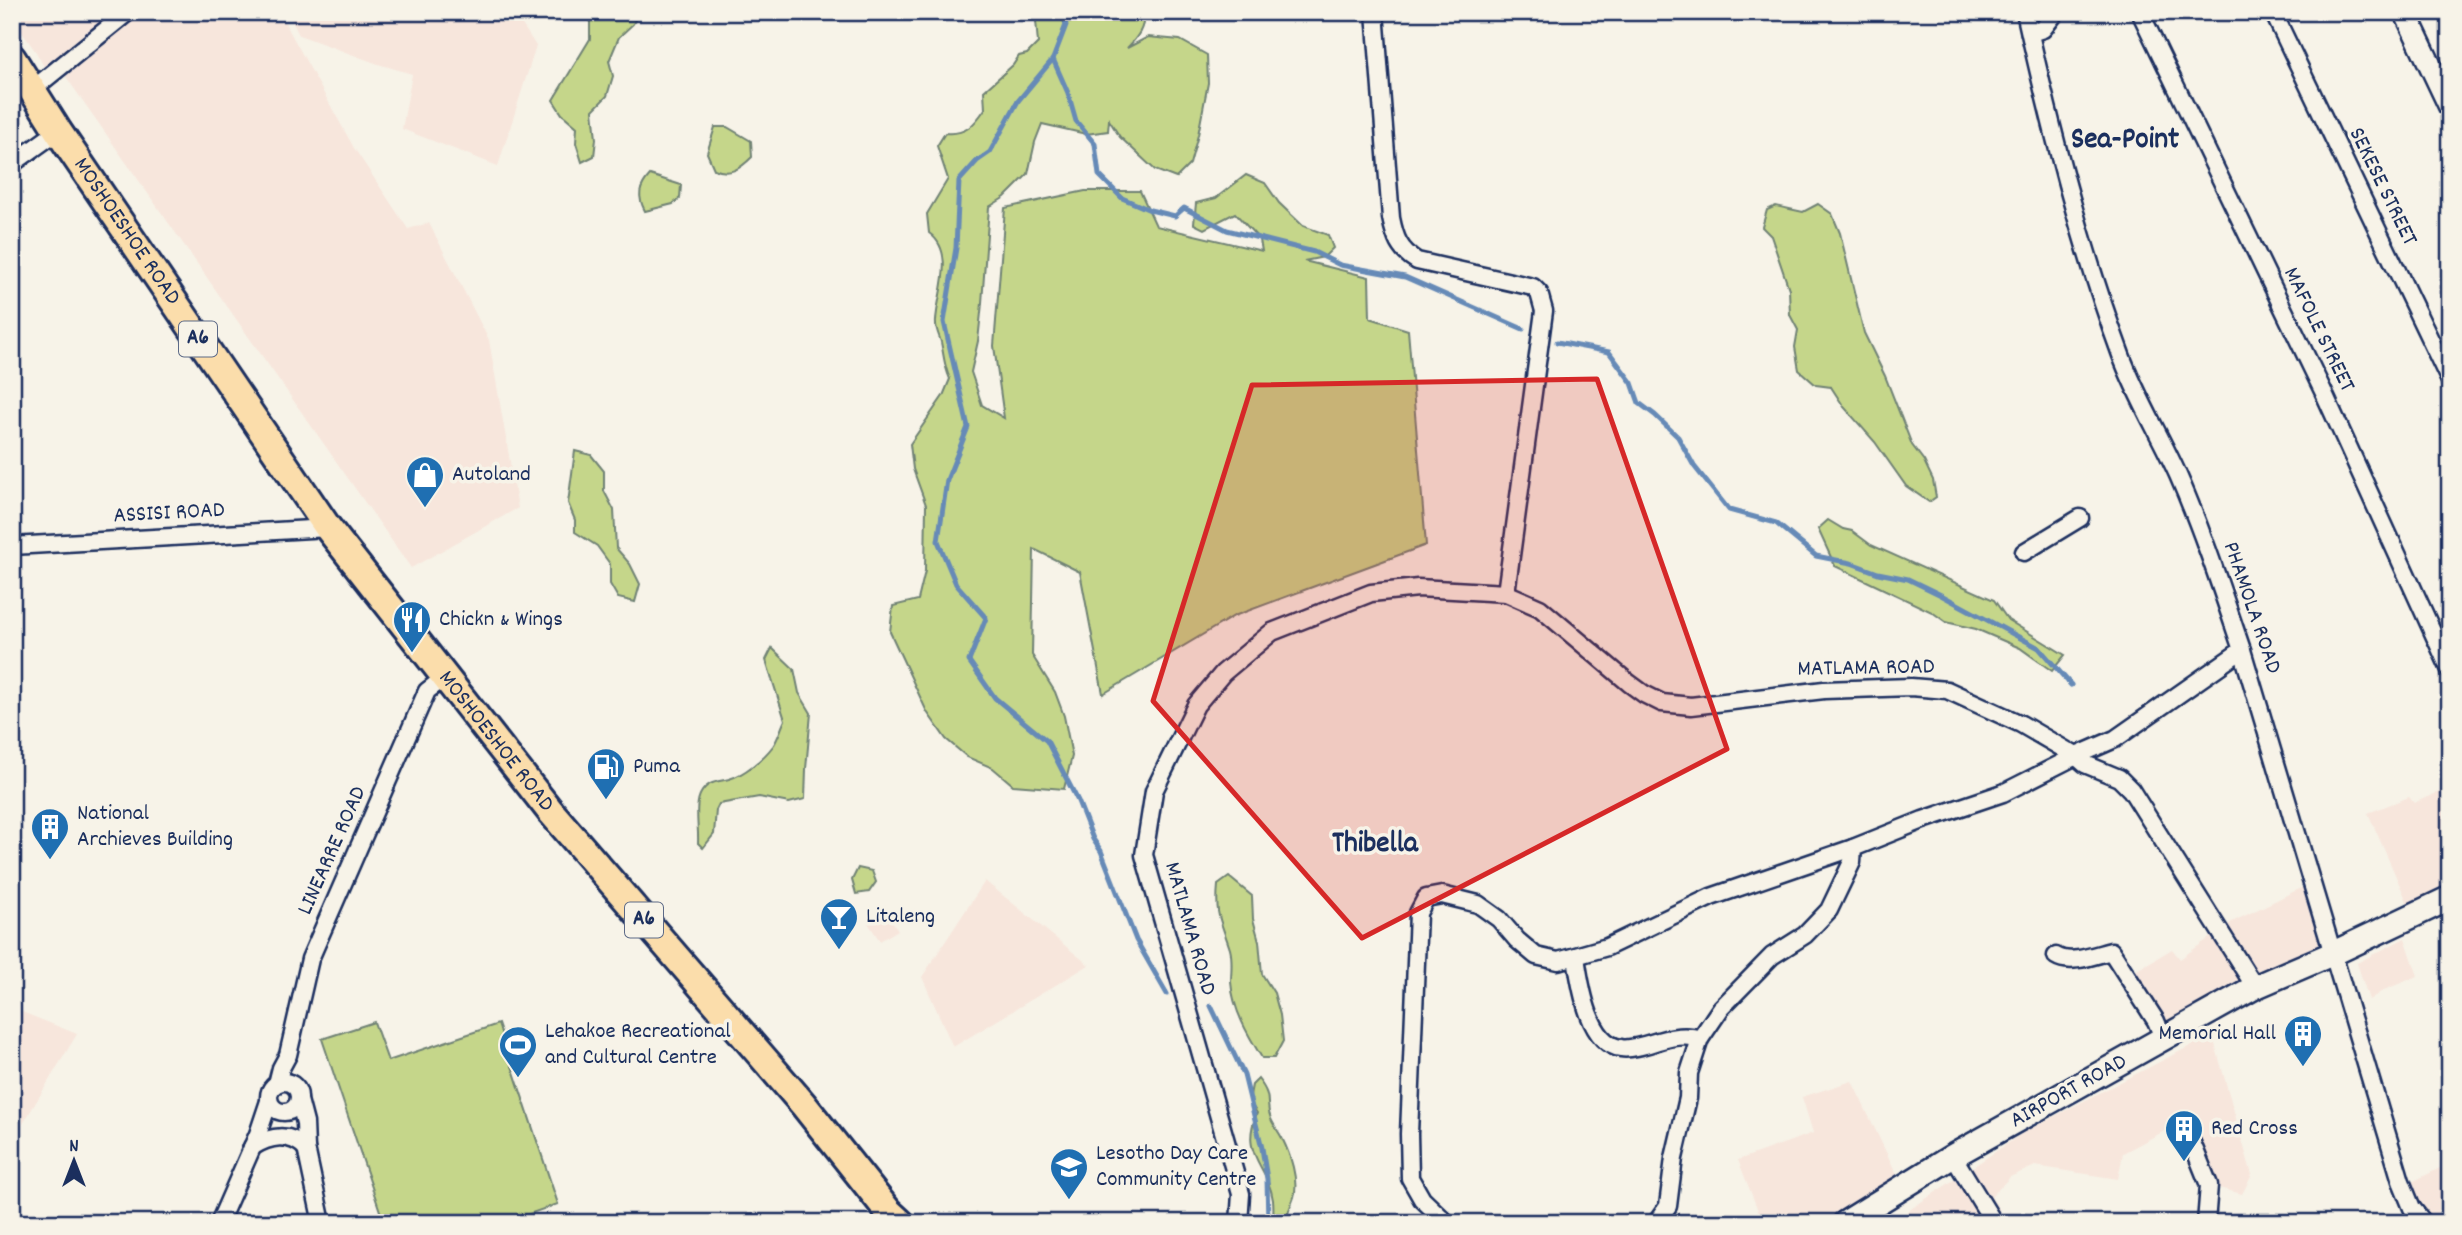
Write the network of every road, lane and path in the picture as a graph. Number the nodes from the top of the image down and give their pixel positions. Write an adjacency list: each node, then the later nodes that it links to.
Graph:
1 (128, 12): 10 (street)
2 (1375, 12): 19 (street)
3 (2025, 12): 8 (street, PHAMOLA ROAD)
4 (2056, 12): 8 (street)
5 (2140, 12): 21 (street, MAFOLE STREET)
6 (2273, 12): 14 (street, SEKESE STREET)
7 (2404, 12): 11 (street)
8 (2030, 33): 20 (street, PHAMOLA ROAD)
9 (12, 58): 10 (main road, MOSHOESHOE ROAD / A6)
10 (33, 89): 12 (main road, MOSHOESHOE ROAD / A6)
11 (2450, 107)
12 (58, 131): 13 (street); 16 (main road, MOSHOESHOE ROAD / A6)
13 (12, 164)
14 (2450, 381)
15 (2080, 518): 18 (street)
16 (328, 528): 17 (street, ASSISI ROAD); 22 (main road, MOSHOESHOE ROAD / A6)
17 (12, 546)
18 (2024, 552)
19 (1506, 593): 23 (street, MATLAMA ROAD); 43 (street, MATLAMA ROAD)
20 (2242, 650): 23 (street); 26 (street, PHAMOLA ROAD)
21 (2450, 670)
22 (445, 677): 32 (street, LINEARRE ROAD); 40 (main road, MOSHOESHOE ROAD / A6)
23 (2076, 756): 24 (street); 29 (street, MATLAMA ROAD)
24 (1853, 848): 28 (street); 30 (street)
25 (2450, 898): 26 (main road, AIRPORT ROAD)
26 (2334, 953): 29 (main road, AIRPORT ROAD); 49 (street, PHAMOLA ROAD)
27 (2056, 956): 31 (street)
28 (1576, 957): 30 (street); 44 (street)
29 (2255, 987): 31 (main road, AIRPORT ROAD)
30 (1700, 1039): 45 (street)
31 (2164, 1040): 39 (main road, AIRPORT ROAD)
32 (288, 1055): 33 (street, LINEARRE ROAD); 34 (street, LINEARRE ROAD)
33 (277, 1084): 34 (street); 35 (street)
34 (297, 1094): 35 (street); 38 (street, LINEARRE ROAD)
35 (277, 1108): 37 (street); 38 (street)
36 (2186, 1128): 48 (street)
37 (255, 1141): 38 (street); 41 (street)
38 (302, 1145): 42 (street)
39 (1953, 1156): 46 (main road, AIRPORT ROAD); 47 (street)
40 (887, 1219)
41 (219, 1223)
42 (322, 1223)
43 (1240, 1223)
44 (1447, 1223)
45 (1656, 1223)
46 (1845, 1223)
47 (1994, 1223)
48 (2206, 1223)
49 (2424, 1223)

